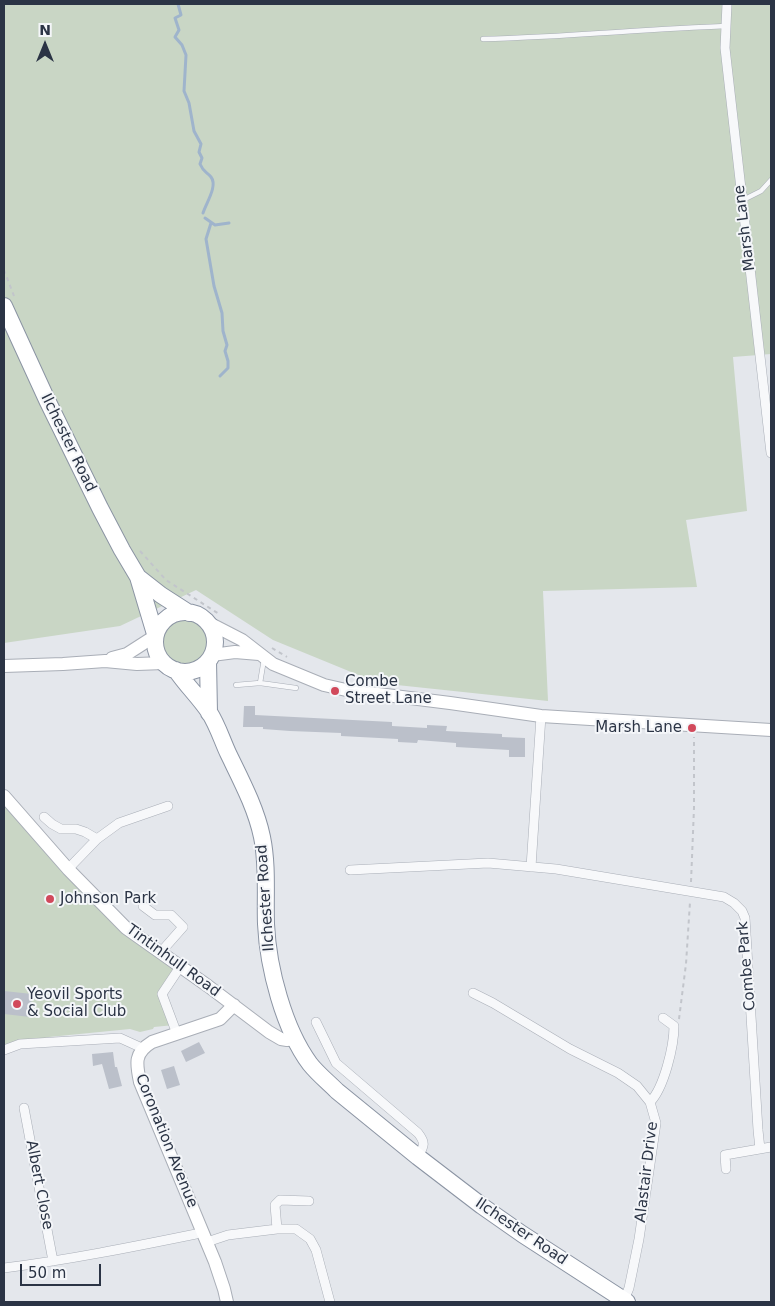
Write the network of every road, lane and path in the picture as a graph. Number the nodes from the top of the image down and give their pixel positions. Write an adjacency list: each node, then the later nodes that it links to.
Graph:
1 (727, 4): 2 (street, Marsh Lane)
2 (726, 26): 3 (lane); 5 (street, Marsh Lane)
3 (484, 40)
4 (771, 180): 5 (lane)
5 (742, 201): 7 (street, Marsh Lane)
6 (4, 306): 9 (highway, Ilchester Road)
7 (771, 452)
8 (138, 549): 11 (path)
9 (138, 577): 10 (highway, Ilchester Road); 12 (highway, Ilchester Road)
10 (189, 613): 11 (highway); 12 (highway)
11 (216, 620): 13 (street); 15 (highway)
12 (155, 635): 16 (street); 18 (highway)
13 (265, 653): 14 (path); 15 (street); 19 (lane); 23 (street)
14 (289, 657)
15 (210, 658): 18 (highway); 22 (highway, Ilchester Road)
16 (105, 661): 17 (street); 18 (street)
17 (4, 666)
18 (170, 667): 22 (highway, Ilchester Road)
19 (260, 682): 20 (lane); 21 (lane)
20 (236, 685)
21 (296, 688)
22 (209, 713): 43 (highway, Ilchester Road)
23 (541, 716): 24 (street); 30 (street)
24 (694, 726): 25 (street); 33 (path)
25 (771, 730)
26 (4, 796): 31 (street, Tintinhull Road)
27 (168, 806): 29 (street)
28 (44, 817): 29 (street)
29 (97, 839): 31 (street)
30 (531, 867): 32 (street, Combe Park); 33 (street, Combe Park)
31 (68, 869): 35 (street, Tintinhull Road)
32 (350, 870)
33 (691, 891): 41 (path); 49 (street, Combe Park)
34 (143, 906): 35 (street)
35 (160, 953): 36 (street, Tintinhull Road)
36 (180, 967): 38 (street, Tintinhull Road); 42 (street)
37 (473, 993): 46 (street, Alastair Drive)
38 (234, 1006): 42 (street); 43 (street, Tintinhull Road)
39 (663, 1018): 41 (street)
40 (316, 1022): 50 (street)
41 (674, 1026): 46 (street)
42 (177, 1034): 44 (street)
43 (296, 1039): 50 (highway, Ilchester Road)
44 (142, 1048): 45 (street); 54 (street, Coronation Avenue)
45 (4, 1050)
46 (650, 1102): 57 (street, Alastair Drive)
47 (24, 1108): 55 (street, Albert Close)
48 (771, 1147): 49 (street)
49 (760, 1149): 51 (street)
50 (418, 1157): 57 (highway, Ilchester Road)
51 (726, 1169)
52 (309, 1201): 53 (street)
53 (277, 1229): 54 (street); 59 (street)
54 (204, 1236): 55 (street); 58 (street, Coronation Avenue)
55 (53, 1262): 56 (street)
56 (4, 1268)
57 (626, 1301)
58 (227, 1302)
59 (330, 1302)

